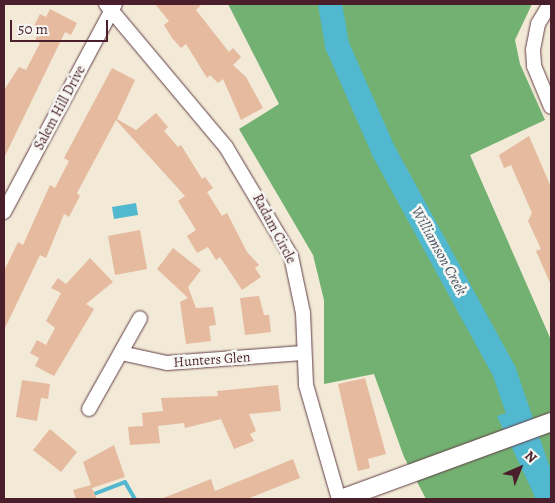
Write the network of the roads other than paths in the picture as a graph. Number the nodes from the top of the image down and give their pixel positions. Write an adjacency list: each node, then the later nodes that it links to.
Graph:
1 (550, 4): 3 (street)
2 (111, 6): 4 (street, Salem Hill Drive); 7 (street, Radam Circle)
3 (551, 107)
4 (4, 212)
5 (140, 318): 6 (street)
6 (121, 353): 7 (street, Hunters Glen); 8 (street)
7 (303, 353): 10 (street, Radam Circle)
8 (89, 409)
9 (551, 422): 10 (street)
10 (340, 499)

